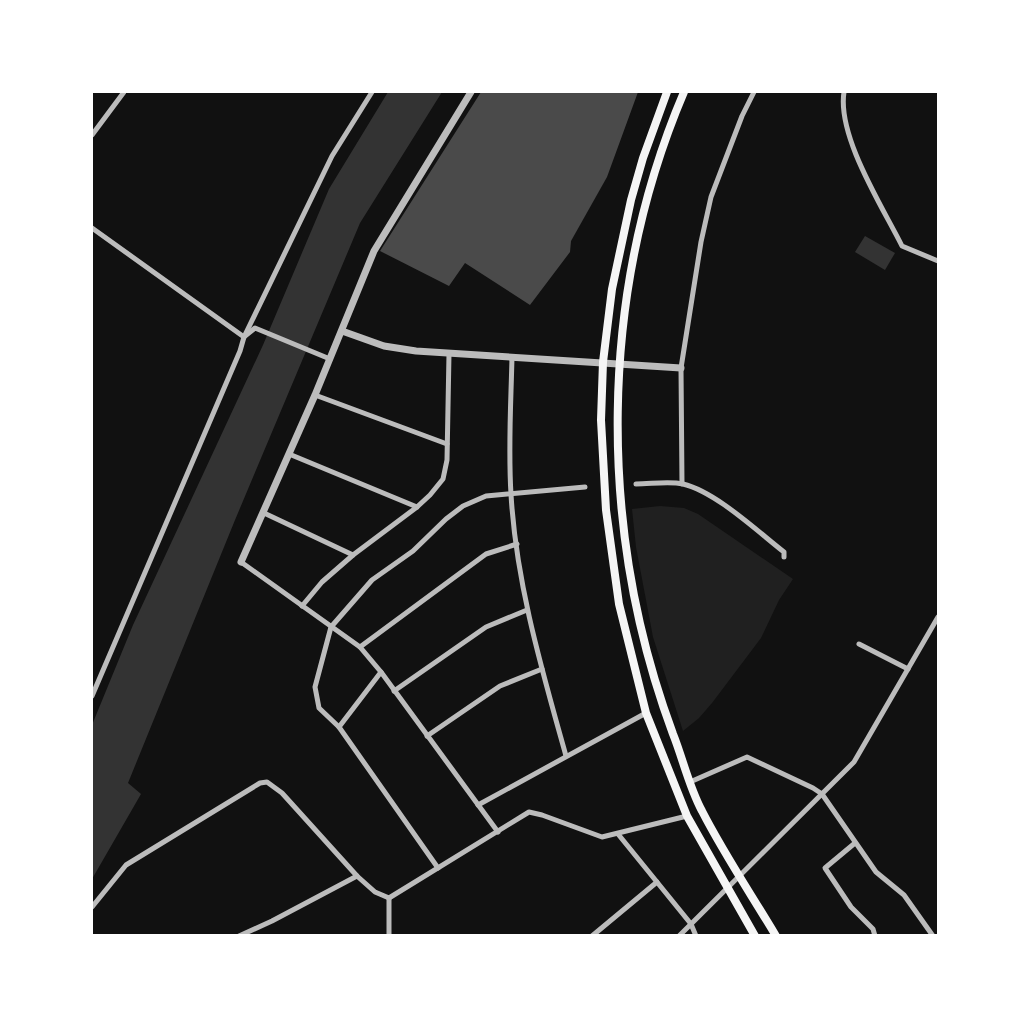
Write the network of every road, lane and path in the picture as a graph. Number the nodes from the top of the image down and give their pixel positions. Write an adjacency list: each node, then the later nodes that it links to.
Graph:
1 (124, 92): 8 (street)
2 (372, 92): 12 (street)
3 (471, 92): 11 (street)
4 (667, 92): 16 (main road)
5 (684, 92): 17 (main road)
6 (754, 92): 18 (street)
7 (844, 92): 10 (street)
8 (92, 135)
9 (92, 228): 12 (street)
10 (939, 261)
11 (342, 331): 13 (street); 15 (street)
12 (244, 337): 15 (street); 42 (street)
13 (448, 354): 14 (street); 20 (street)
14 (512, 357): 16 (street); 25 (street)
15 (330, 359): 19 (street)
16 (603, 362): 17 (street); 43 (main road)
17 (619, 363): 18 (street); 47 (main road)
18 (681, 368): 23 (street)
19 (315, 395): 20 (street); 21 (street)
20 (447, 444): 26 (street)
21 (289, 454): 26 (street); 27 (street)
22 (636, 484): 23 (street)
23 (682, 484): 30 (street)
24 (585, 487): 25 (street)
25 (511, 494): 28 (street); 35 (street)
26 (417, 507): 29 (street)
27 (264, 513): 29 (street); 31 (street)
28 (517, 544): 33 (street); 37 (street)
29 (353, 555): 32 (street)
30 (784, 557)
31 (241, 562): 32 (street)
32 (302, 606): 35 (street)
33 (527, 610): 38 (street); 41 (street)
34 (939, 618): 39 (street)
35 (331, 627): 37 (street); 44 (street)
36 (859, 644): 39 (street)
37 (360, 647): 40 (street)
38 (542, 669): 45 (street); 46 (street)
39 (908, 669): 48 (street)
40 (381, 672): 41 (street); 44 (street)
41 (394, 691): 45 (street)
42 (92, 696)
43 (646, 713): 46 (street); 50 (main road)
44 (339, 727): 54 (street)
45 (427, 736): 49 (street)
46 (566, 756): 49 (street)
47 (690, 782): 48 (street); 56 (main road)
48 (822, 794): 53 (street); 56 (street)
49 (478, 805): 51 (street)
50 (687, 816): 52 (street); 58 (main road)
51 (498, 832): 52 (street); 54 (street)
52 (618, 834): 57 (street)
53 (855, 843): 69 (street); 70 (street)
54 (438, 868): 59 (street)
55 (357, 876): 59 (street); 60 (street); 62 (street)
56 (740, 876): 58 (street); 68 (main road)
57 (657, 882): 61 (street); 64 (street)
58 (727, 888): 61 (street); 67 (main road)
59 (389, 898): 63 (street)
60 (92, 907)
61 (691, 924): 65 (street); 66 (street)
62 (239, 936)
63 (389, 936)
64 (592, 936)
65 (679, 936)
66 (696, 936)
67 (755, 936)
68 (776, 936)
69 (875, 936)
70 (933, 936)

